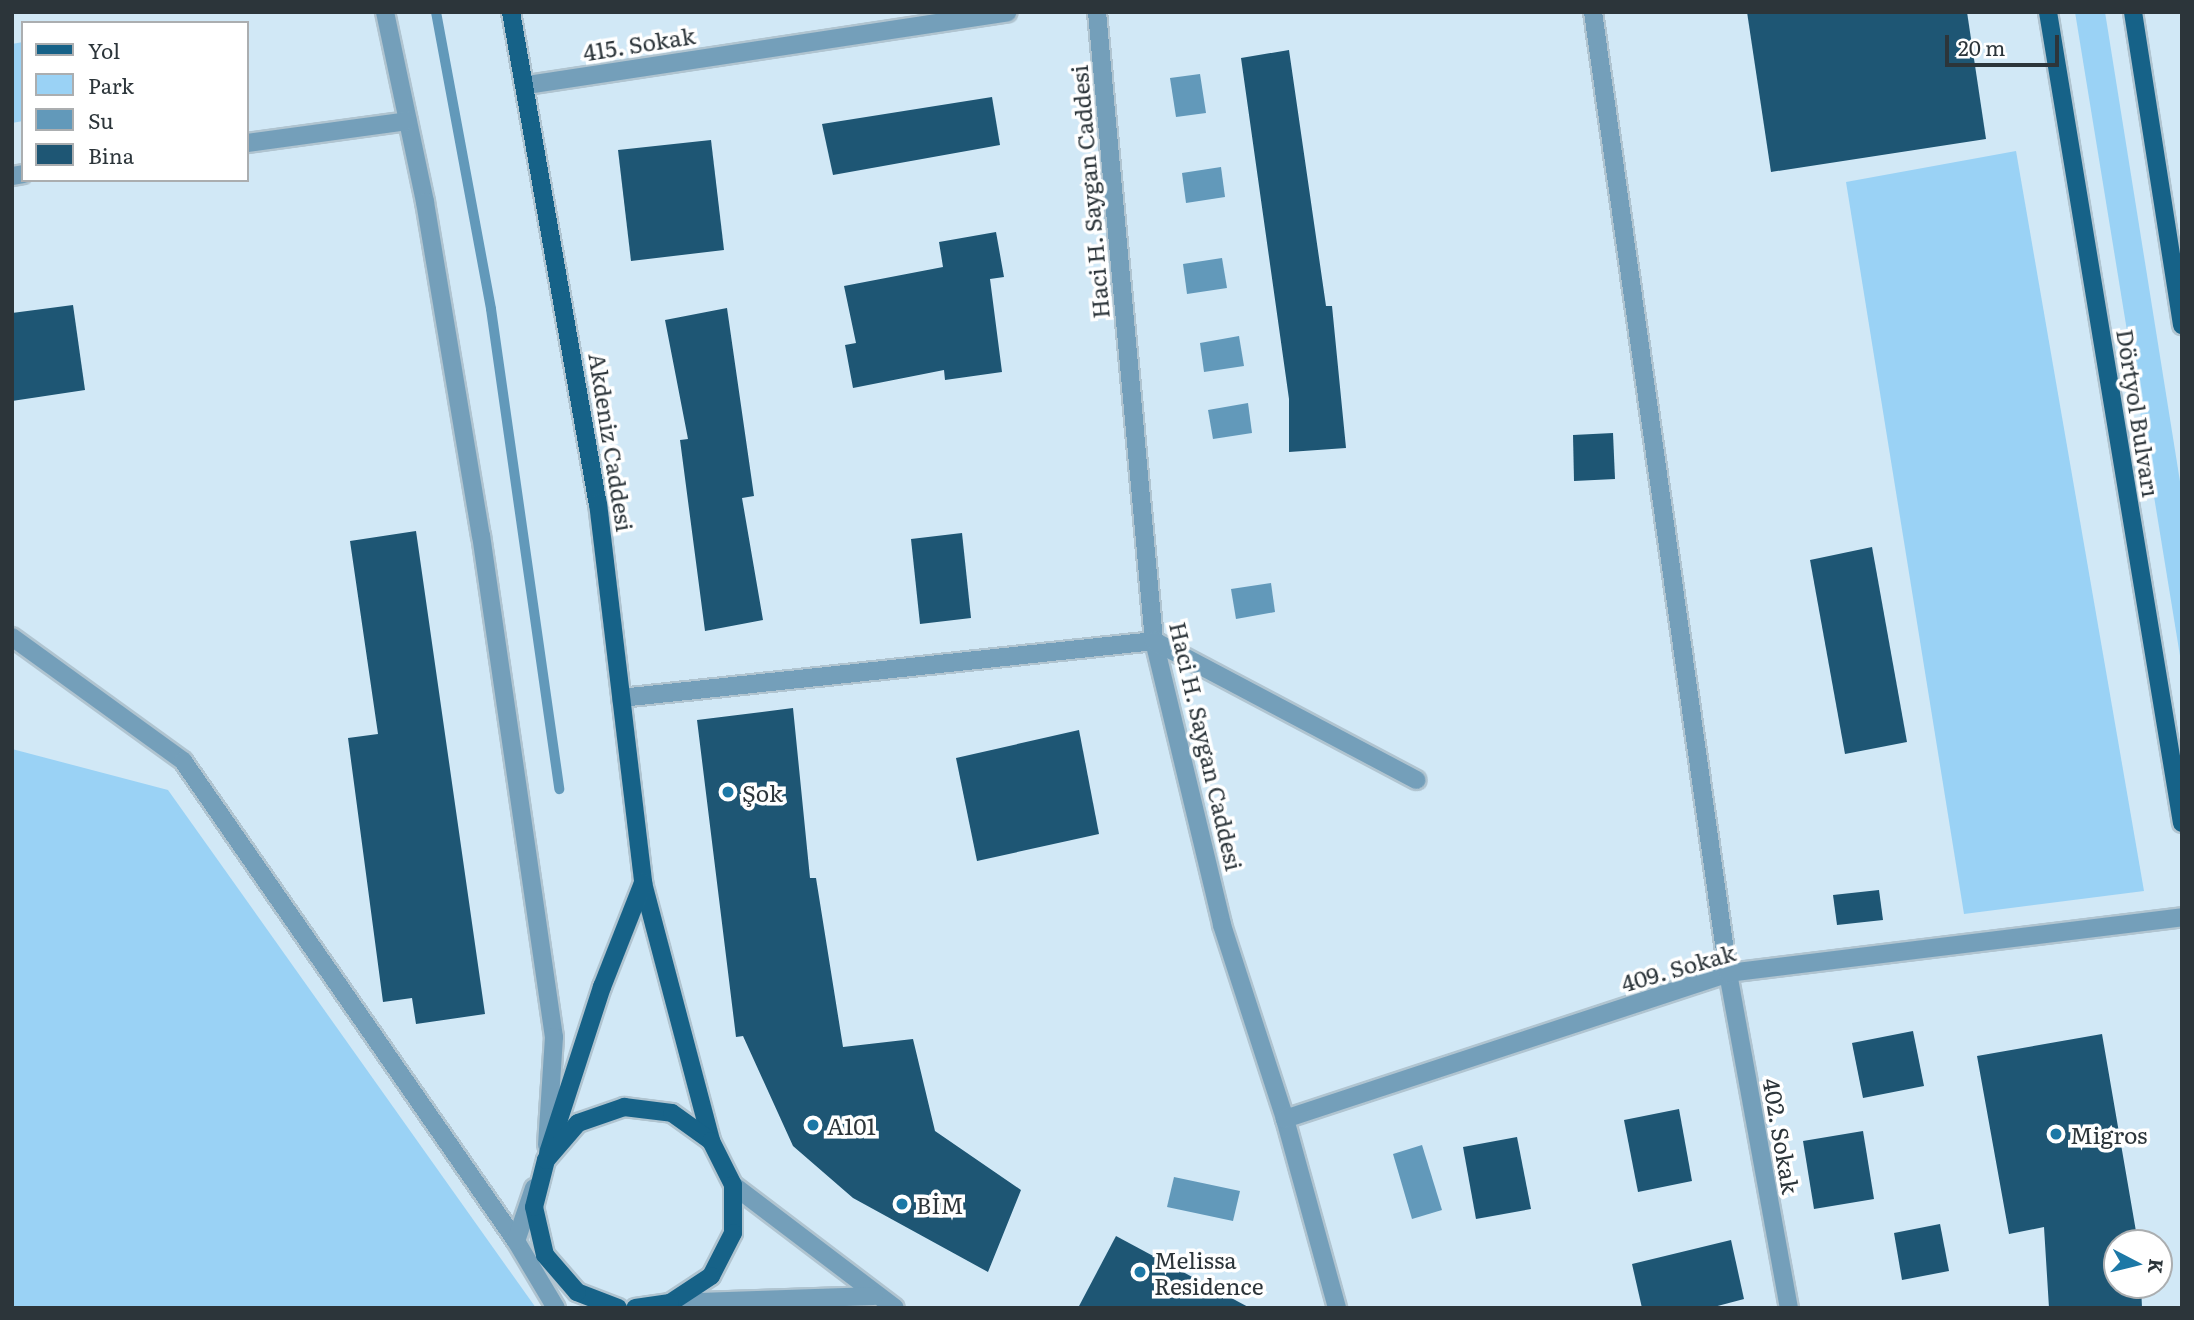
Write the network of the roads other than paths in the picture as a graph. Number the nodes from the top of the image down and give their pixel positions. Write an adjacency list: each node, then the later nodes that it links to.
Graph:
1 (385, 12): 9 (street)
2 (511, 12): 8 (main road, Akdeniz Caddesi)
3 (1007, 12): 8 (street, 415. Sokak)
4 (1097, 12): 13 (street, Haci H. Saygan Caddesi)
5 (1593, 12): 19 (street, 402. Sokak)
6 (2048, 12): 16 (main road, Dörtyol Bulvarı)
7 (2133, 12): 11 (main road)
8 (527, 85): 14 (main road, Akdeniz Caddesi)
9 (408, 121): 10 (street); 22 (street)
10 (248, 143)
11 (2182, 325)
12 (12, 637): 24 (street)
13 (1154, 641): 14 (street); 15 (street); 20 (street, Haci H. Saygan Caddesi)
14 (621, 698): 17 (main road, Akdeniz Caddesi)
15 (1417, 780)
16 (2182, 823)
17 (643, 883): 21 (main road, Akdeniz Caddesi); 22 (main road)
18 (2182, 917): 19 (street, 409. Sokak)
19 (1728, 974): 20 (street, 409. Sokak); 32 (street, 402. Sokak)
20 (1285, 1119): 31 (street, Haci H. Saygan Caddesi)
21 (711, 1141): 22 (main road); 23 (main road, Akdeniz Caddesi)
22 (546, 1160): 24 (street); 28 (main road)
23 (733, 1185): 25 (street); 26 (main road)
24 (516, 1241): 27 (street)
25 (874, 1296): 26 (street); 30 (street)
26 (670, 1304): 29 (main road)
27 (556, 1308)
28 (618, 1308)
29 (635, 1308)
30 (895, 1308)
31 (1337, 1308)
32 (1789, 1308)

